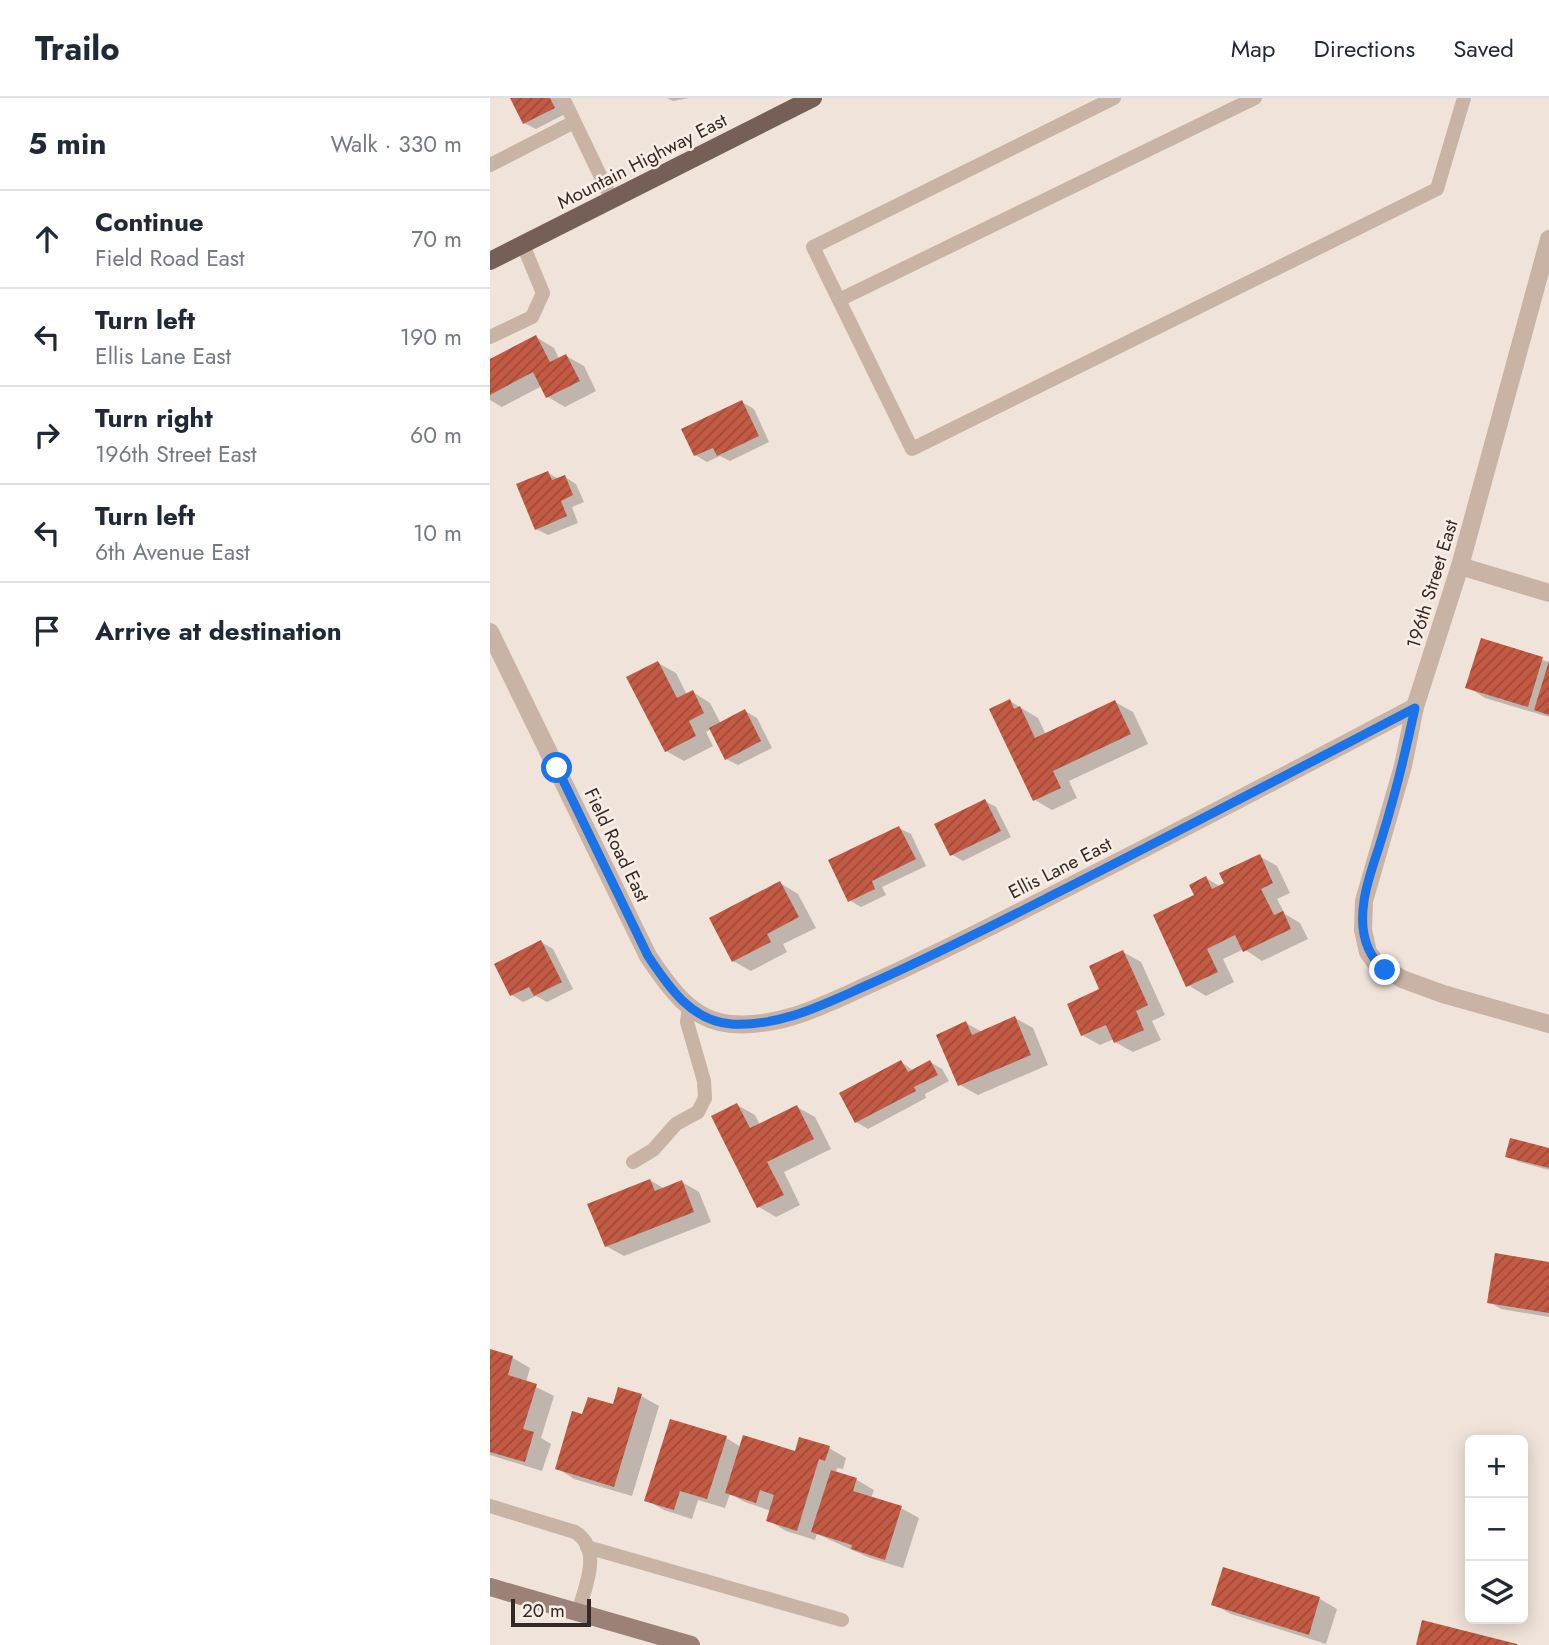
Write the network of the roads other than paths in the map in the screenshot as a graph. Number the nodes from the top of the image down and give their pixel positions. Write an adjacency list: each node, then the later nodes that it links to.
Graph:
1 (563, 98): 6 (lane)
2 (813, 98): 8 (main road, Mountain Highway East)
3 (1114, 98): 12 (lane)
4 (1255, 98): 12 (lane)
5 (1464, 98): 12 (lane)
6 (574, 122): 7 (lane); 8 (lane)
7 (490, 165)
8 (612, 200): 10 (main road, Mountain Highway East)
9 (1549, 239): 14 (street, 196th Street East)
10 (523, 245): 11 (main road, Mountain Highway East); 13 (lane)
11 (490, 261)
12 (839, 300)
13 (490, 337)
14 (1460, 566): 15 (street); 17 (street, 196th Street East)
15 (1549, 593)
16 (490, 632): 18 (street, Field Road East)
17 (1415, 708): 19 (street, Ellis Lane East); 20 (street, 196th Street East)
18 (689, 1006): 19 (street, Field Road East); 21 (lane)
19 (711, 1019)
20 (1549, 1024)
21 (633, 1162)
22 (490, 1506): 23 (lane)
23 (587, 1546): 25 (lane); 26 (lane)
24 (490, 1587): 25 (street)
25 (578, 1612): 27 (street)
26 (842, 1620)
27 (691, 1645)

